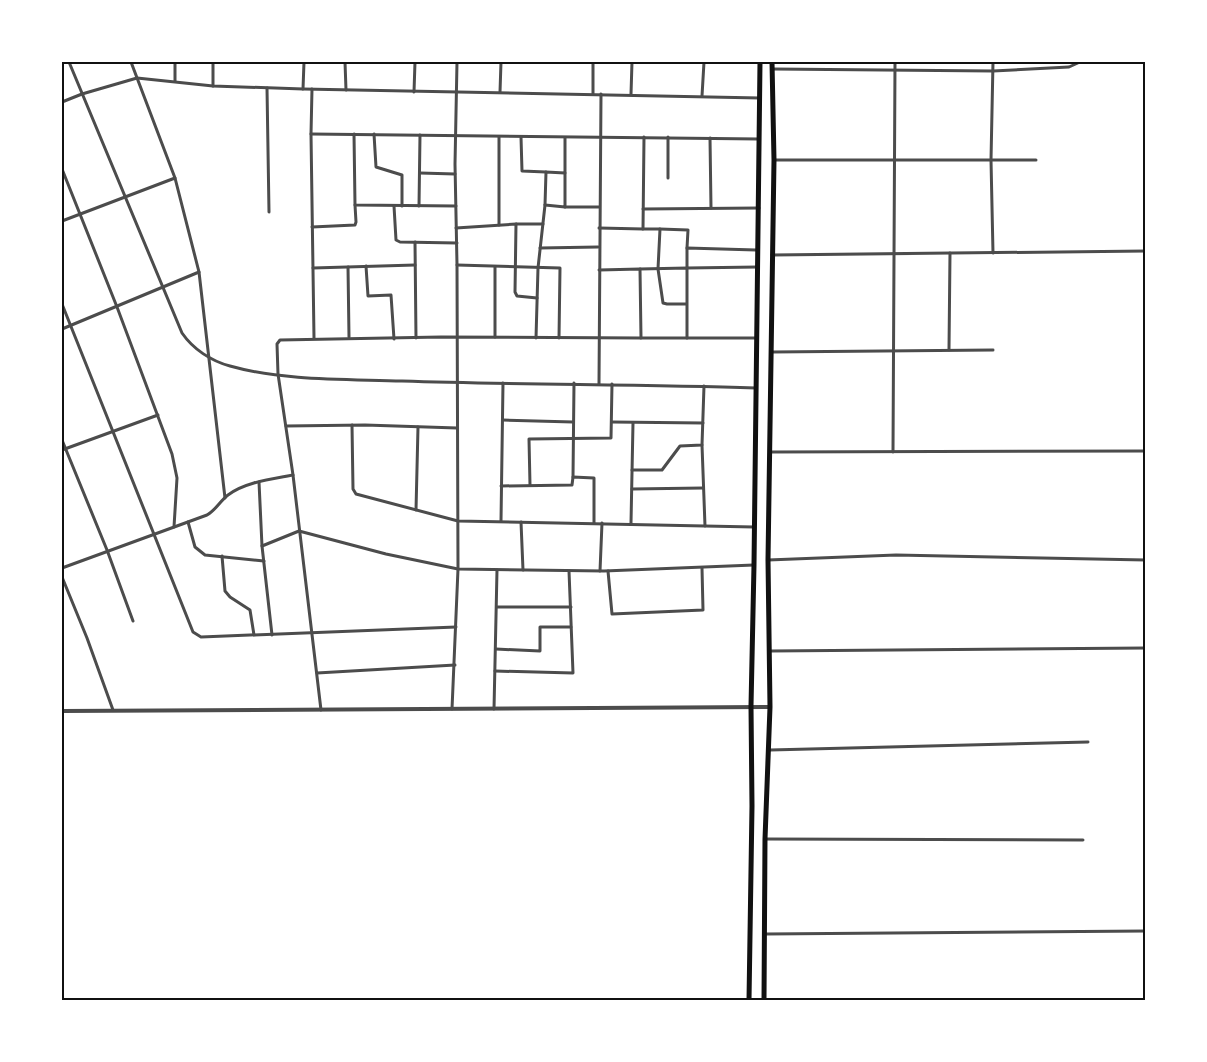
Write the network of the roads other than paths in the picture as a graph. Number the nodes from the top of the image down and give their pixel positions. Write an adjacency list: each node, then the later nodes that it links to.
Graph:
1 (69, 62): 31 (street)
2 (131, 62): 21 (street)
3 (175, 62): 22 (street)
4 (213, 62): 23 (street)
5 (304, 62): 26 (street)
6 (345, 62): 27 (street)
7 (415, 62): 28 (street)
8 (457, 62): 30 (street)
9 (501, 62): 29 (street)
10 (593, 62): 32 (street)
11 (632, 62): 34 (street)
12 (704, 62): 35 (street)
13 (760, 62): 36 (highway)
14 (772, 62): 18 (highway)
15 (895, 62): 19 (street)
16 (993, 62): 20 (street)
17 (1080, 62): 20 (street)
18 (773, 69): 19 (street); 52 (highway)
19 (895, 71): 20 (street); 51 (street)
20 (993, 71): 53 (street)
21 (137, 78): 22 (street); 31 (street); 60 (street)
22 (175, 81): 23 (street)
23 (213, 87): 24 (street)
24 (267, 88): 26 (street); 74 (street)
25 (312, 89): 26 (street); 27 (street); 38 (street)
26 (303, 90)
27 (346, 90): 28 (street)
28 (414, 92): 30 (street)
29 (500, 92): 30 (street); 32 (street)
30 (456, 93): 42 (street)
31 (82, 94): 37 (street); 62 (street)
32 (593, 94): 33 (street)
33 (601, 94): 34 (street); 48 (street)
34 (631, 94): 35 (street)
35 (702, 96): 36 (street)
36 (760, 98): 50 (highway)
37 (62, 102)
38 (310, 134): 39 (street); 80 (street)
39 (354, 134): 40 (street); 63 (street)
40 (374, 134): 41 (street); 65 (street)
41 (420, 135): 42 (street); 57 (street)
42 (455, 135): 43 (street); 59 (street)
43 (499, 136): 44 (street); 79 (street)
44 (521, 137): 47 (street); 56 (street)
45 (644, 137): 46 (street); 48 (street); 73 (street)
46 (668, 137): 49 (street); 61 (street)
47 (565, 138): 48 (street); 58 (street)
48 (600, 138): 70 (street)
49 (710, 138): 50 (street); 71 (street)
50 (759, 139): 72 (highway)
51 (895, 159): 52 (street); 53 (street); 94 (street)
52 (774, 160): 95 (highway)
53 (991, 160): 54 (street); 93 (street)
54 (1036, 160)
55 (62, 169): 75 (street)
56 (546, 172): 58 (street); 68 (street)
57 (420, 173): 59 (street); 66 (street)
58 (565, 173): 69 (street)
59 (455, 174): 67 (street)
60 (175, 178): 62 (street); 109 (street)
61 (668, 178)
62 (126, 195): 75 (street); 110 (street)
63 (355, 205): 64 (street); 80 (street)
64 (394, 206): 65 (street); 85 (street)
65 (402, 206): 66 (street)
66 (419, 206): 67 (street)
67 (456, 206): 81 (street)
68 (545, 206): 69 (street); 78 (street)
69 (565, 207): 70 (street)
70 (599, 207): 82 (street)
71 (711, 208): 72 (street); 73 (street)
72 (759, 208): 90 (highway)
73 (643, 209): 83 (street)
74 (270, 212)
75 (79, 214): 76 (street); 114 (street)
76 (62, 221)
77 (516, 224): 78 (street); 79 (street); 101 (street)
78 (543, 224): 88 (street)
79 (499, 225): 81 (street)
80 (312, 227): 103 (street)
81 (456, 228): 86 (street)
82 (599, 228): 83 (street); 87 (street)
83 (642, 229): 84 (street)
84 (660, 229): 89 (street); 107 (street)
85 (415, 242): 86 (street); 96 (street)
86 (457, 243): 97 (street)
87 (599, 247): 88 (street); 108 (street)
88 (540, 248): 104 (street)
89 (687, 248): 90 (street); 105 (street)
90 (758, 250): 102 (highway)
91 (1146, 250): 93 (street)
92 (950, 253): 93 (street); 94 (street); 129 (street)
93 (993, 253)
94 (894, 254): 95 (street); 131 (street)
95 (772, 255): 132 (highway)
96 (415, 265): 98 (street); 120 (street)
97 (457, 265): 100 (street); 121 (street)
98 (366, 266): 99 (street); 128 (street)
99 (348, 267): 103 (street); 117 (street)
100 (495, 267): 101 (street); 118 (street)
101 (514, 267): 104 (street); 111 (street)
102 (758, 267): 105 (street); 127 (highway)
103 (313, 268): 119 (street)
104 (538, 268): 111 (street); 123 (street)
105 (687, 268): 107 (street); 113 (street)
106 (640, 269): 107 (street); 108 (street); 125 (street)
107 (658, 269): 113 (street)
108 (599, 270): 124 (street)
109 (200, 272): 110 (street); 133 (street)
110 (165, 287): 114 (street); 133 (street)
111 (537, 298): 122 (street)
112 (62, 304): 115 (street)
113 (686, 304): 126 (street)
114 (117, 306): 115 (street); 142 (street)
115 (70, 325): 116 (street); 152 (street)
116 (62, 329)
117 (349, 337): 119 (street); 128 (street)
118 (495, 337): 121 (street); 122 (street)
119 (314, 338): 134 (street)
120 (416, 338): 121 (street); 128 (street)
121 (457, 338): 135 (street)
122 (536, 338): 123 (street)
123 (559, 338): 124 (street)
124 (599, 338): 125 (street); 138 (street)
125 (641, 338): 126 (street)
126 (687, 338): 127 (street)
127 (757, 338): 141 (highway)
128 (394, 339)
129 (949, 350): 130 (street); 131 (street)
130 (993, 350)
131 (892, 351): 132 (street); 158 (street)
132 (771, 352): 157 (highway)
133 (209, 357): 134 (street); 168 (street)
134 (278, 374): 135 (street); 149 (street)
135 (457, 383): 136 (street); 151 (street)
136 (503, 383): 137 (street); 143 (street)
137 (574, 383): 138 (street); 144 (street)
138 (599, 384): 139 (street)
139 (612, 384): 140 (street); 145 (street)
140 (704, 386): 141 (street); 147 (street)
141 (756, 388): 179 (highway)
142 (158, 415): 152 (street); 177 (street)
143 (502, 420): 144 (street); 165 (street)
144 (573, 422): 153 (street)
145 (612, 422): 146 (street); 153 (street)
146 (633, 423): 147 (street); 160 (street)
147 (703, 423): 155 (street)
148 (352, 425): 149 (street); 150 (street); 169 (street)
149 (286, 426): 161 (street)
150 (418, 427): 151 (street); 169 (street)
151 (457, 428): 170 (street)
152 (112, 430): 156 (street); 181 (street)
153 (573, 438): 162 (street); 164 (street)
154 (62, 440): 156 (street)
155 (702, 446): 160 (street); 166 (street)
156 (63, 449): 183 (street)
157 (771, 452): 158 (street); 185 (highway)
158 (893, 452): 159 (street)
159 (1146, 452)
160 (632, 470): 167 (street)
161 (293, 475): 163 (street); 180 (street)
162 (573, 477): 164 (street); 174 (street)
163 (259, 482): 168 (street); 182 (street)
164 (530, 485): 165 (street)
165 (501, 486): 171 (street)
166 (703, 488): 167 (street); 178 (street)
167 (632, 489): 176 (street)
168 (225, 498): 172 (street)
169 (416, 510): 170 (street)
170 (458, 521): 171 (street); 191 (street)
171 (501, 521): 173 (street)
172 (188, 522): 177 (street); 184 (street)
173 (521, 522): 174 (street); 193 (street)
174 (594, 523): 175 (street)
175 (602, 523): 176 (street); 195 (street)
176 (631, 523): 178 (street)
177 (174, 526): 181 (street)
178 (705, 526): 179 (street)
179 (754, 527): 188 (highway)
180 (299, 531): 182 (street); 191 (street); 203 (street)
181 (153, 533): 183 (street); 204 (street)
182 (262, 546): 187 (street)
183 (107, 550): 190 (street); 200 (street)
184 (222, 556): 187 (street); 204 (street)
185 (768, 560): 186 (street); 208 (highway)
186 (1146, 560)
187 (264, 561): 205 (street)
188 (754, 565): 189 (street); 212 (highway)
189 (702, 567): 196 (street); 196 (street)
190 (62, 568)
191 (458, 569): 192 (street); 201 (street)
192 (497, 570): 193 (street); 198 (street)
193 (523, 570): 194 (street)
194 (569, 571): 195 (street); 199 (street)
195 (600, 571): 196 (street)
196 (608, 571)
197 (62, 577): 218 (street)
198 (496, 607): 199 (street); 207 (street)
199 (571, 607): 202 (street)
200 (133, 621)
201 (456, 627): 203 (street); 209 (street)
202 (572, 627): 207 (street); 210 (street)
203 (312, 633): 205 (street); 211 (street)
204 (254, 635): 205 (street)
205 (273, 635)
206 (1146, 648): 208 (street)
207 (496, 649): 210 (street)
208 (770, 651): 213 (highway)
209 (455, 665): 211 (street); 214 (street)
210 (495, 671): 215 (street)
211 (317, 673): 216 (street)
212 (751, 706): 213 (street); 215 (street); 225 (highway)
213 (770, 707): 220 (highway)
214 (452, 709): 215 (street); 216 (street)
215 (494, 709)
216 (321, 710): 218 (street)
217 (62, 711): 218 (street)
218 (113, 712)
219 (1088, 741): 220 (street)
220 (768, 750): 221 (highway)
221 (765, 839): 222 (street); 224 (highway)
222 (1083, 840)
223 (1146, 931): 224 (street)
224 (764, 934): 226 (highway)
225 (749, 1000)
226 (764, 1000)

